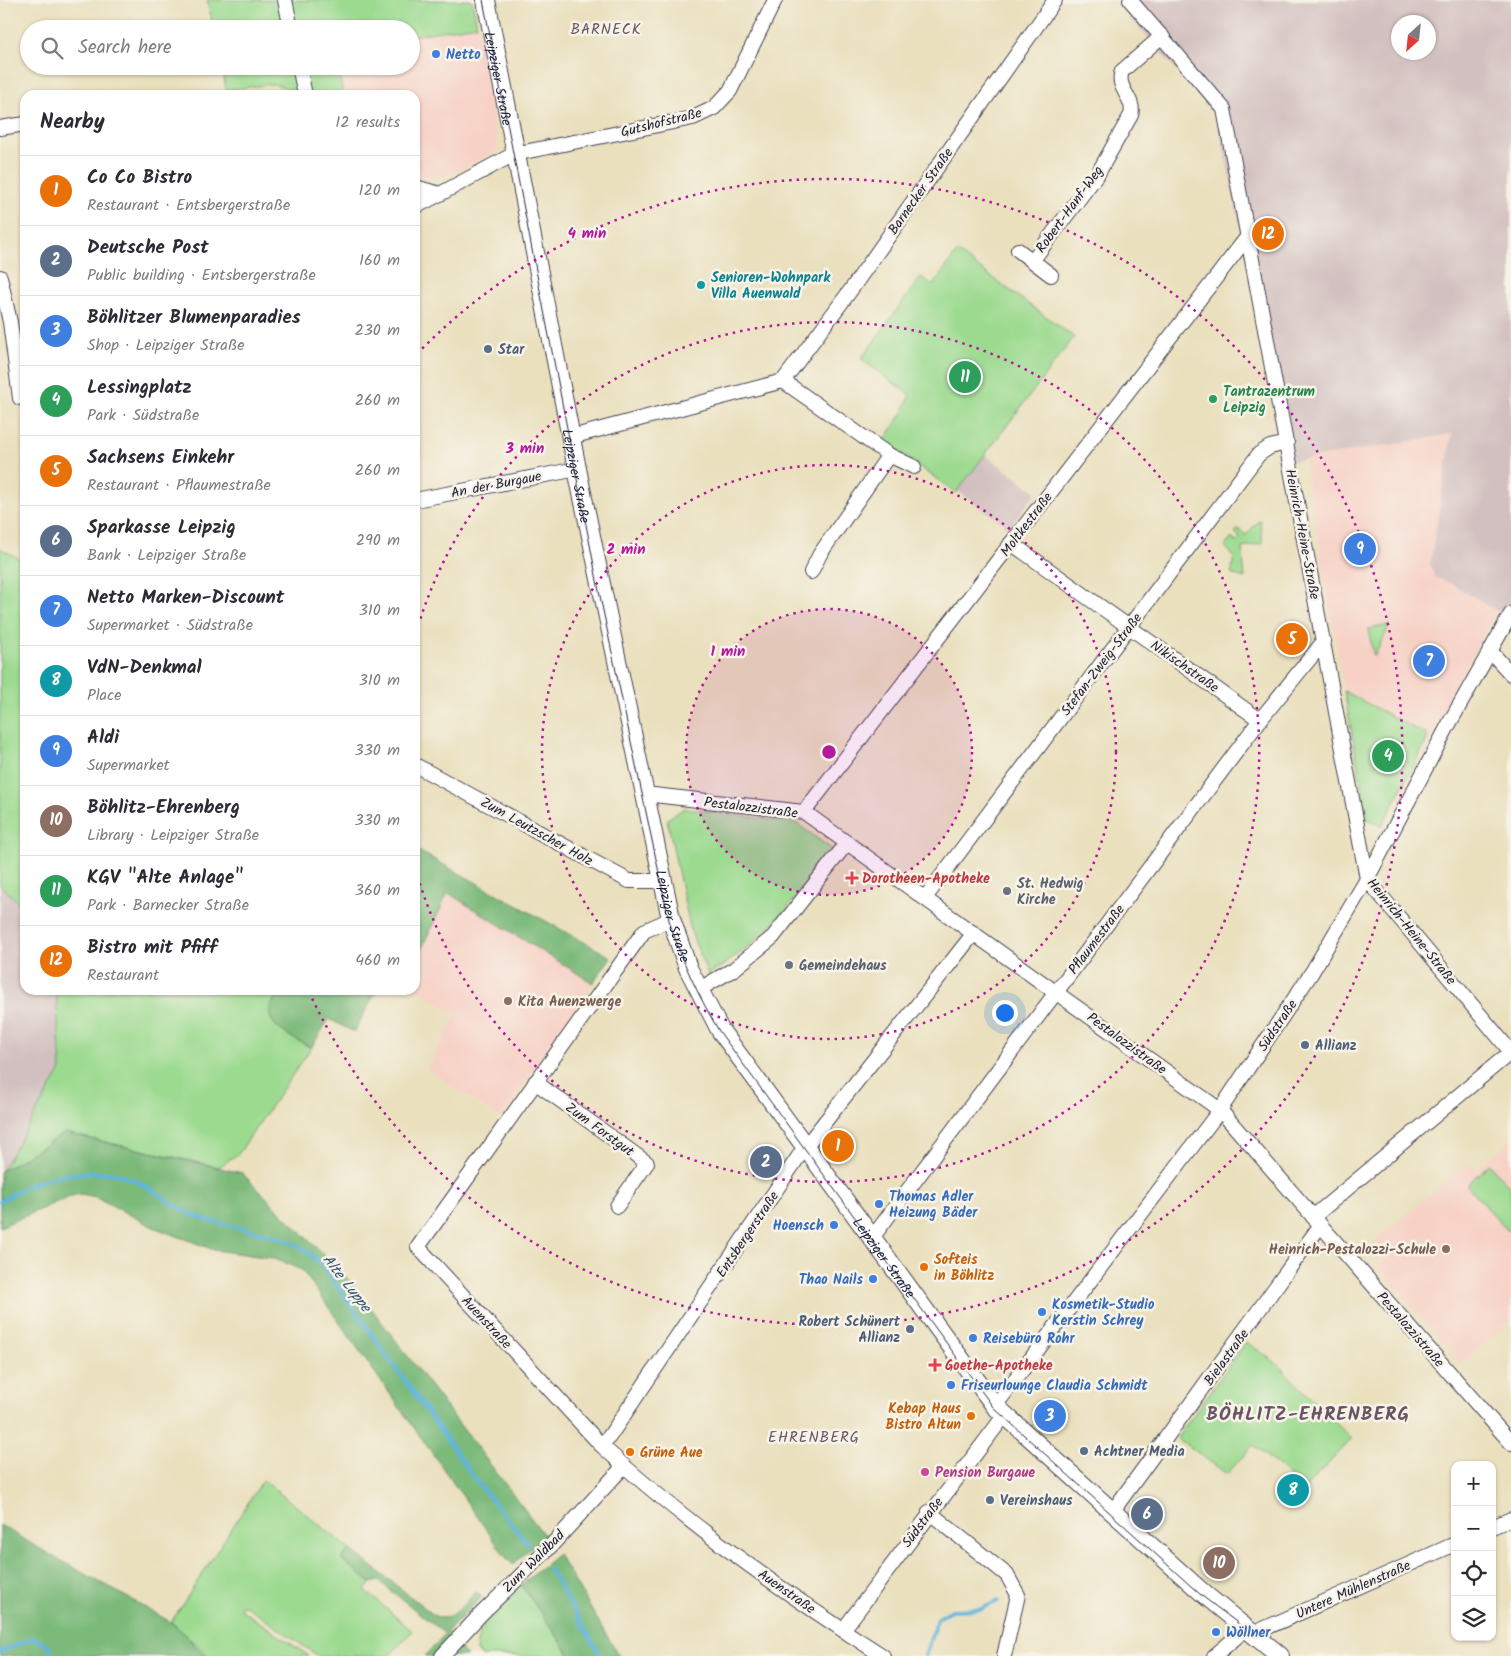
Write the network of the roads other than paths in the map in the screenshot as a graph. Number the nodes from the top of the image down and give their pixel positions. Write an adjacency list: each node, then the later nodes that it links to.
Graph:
1 (285, 0): 6 (street)
2 (486, 0): 12 (street, Leipziger Straße)
3 (775, 0): 12 (street, Gutshofstraße)
4 (1055, 0): 21 (street, Barnecker Straße)
5 (1130, 0): 7 (street, Heinrich-Heine-Straße)
6 (289, 20)
7 (1162, 36): 16 (street, Heinrich-Heine-Straße); 18 (street, Robert-Hanf-Weg)
8 (301, 75): 9 (street)
9 (304, 90)
10 (20, 125): 11 (street)
11 (0, 128)
12 (514, 154): 14 (street, Gutshofstraße); 23 (street, Leipziger Straße)
13 (420, 188): 14 (street)
14 (440, 194): 15 (street, Gutshofstraße)
15 (420, 204)
16 (1248, 236): 24 (street, Heinrich-Heine-Straße); 29 (street, Moltkestraße)
17 (1018, 250): 18 (street, Robert-Hanf-Weg)
18 (1032, 261): 19 (street, Robert-Hanf-Weg)
19 (1050, 275)
20 (0, 277): 22 (street)
21 (783, 381): 23 (street); 25 (street)
22 (20, 386)
23 (571, 437): 27 (street, Leipziger Straße)
24 (1287, 443): 32 (street, Stefan-Zweig-Straße); 33 (street, Heinrich-Heine-Straße)
25 (889, 455): 26 (street); 30 (street)
26 (914, 467)
27 (577, 469): 28 (street, An der Burgaue); 38 (street, Leipziger Straße)
28 (420, 499)
29 (1011, 543): 32 (street, Nikischstraße); 39 (street, Moltkestraße)
30 (811, 572)
31 (1511, 614): 34 (street, Südstraße)
32 (1130, 627): 36 (street, Nikischstraße); 43 (street, Stefan-Zweig-Straße)
33 (1324, 641): 36 (street, Pflaumestraße); 41 (street, Heinrich-Heine-Straße)
34 (1491, 652): 35 (street); 41 (street, Südstraße)
35 (1511, 674)
36 (1260, 720): 47 (street, Pflaumestraße)
37 (420, 768): 42 (street, Zum Leutzscher Holz)
38 (645, 794): 39 (street, Pestalozzistraße); 42 (street, Leipziger Straße)
39 (804, 812): 40 (street, Pestalozzistraße)
40 (847, 843): 43 (street, Pestalozzistraße); 46 (street)
41 (1367, 879): 48 (street, Heinrich-Heine-Straße); 50 (street, Südstraße)
42 (664, 881): 44 (street, Leipziger Straße)
43 (925, 898): 45 (street, Pestalozzistraße)
44 (671, 918): 46 (street, Leipziger Straße); 49 (street, Auenstraße)
45 (974, 933): 47 (street, Pestalozzistraße); 51 (street, Entsbergerstraße)
46 (698, 990): 51 (street, Leipziger Straße)
47 (1056, 992): 50 (street, Pestalozzistraße); 54 (street, Pflaumestraße)
48 (1511, 1052): 53 (street, Bielastraße)
49 (536, 1082): 52 (street, Zum Forstgut); 57 (street, Auenstraße)
50 (1220, 1110): 53 (street, Pestalozzistraße); 55 (street, Südstraße)
51 (805, 1147): 54 (street, Leipziger Straße); 57 (street, Entsbergerstraße)
52 (617, 1206)
53 (1317, 1221): 56 (street, Pestalozzistraße); 60 (street, Bielastraße)
54 (872, 1238): 55 (street, Leipziger Straße)
55 (999, 1411): 59 (street, Südstraße); 60 (street, Leipziger Straße)
56 (1511, 1443)
57 (601, 1445): 58 (street, Auenstraße)
58 (624, 1466): 64 (street, Auenstraße); 66 (street, Zum Waldbad)
59 (929, 1512): 64 (street, Südstraße); 68 (street)
60 (1112, 1512): 65 (street, Leipziger Straße)
61 (1511, 1519): 62 (street)
62 (1496, 1525)
63 (1451, 1546): 65 (street, Untere Mühlenstraße)
64 (842, 1630): 67 (street, Auenstraße)
65 (1249, 1631): 69 (street, Untere Mühlenstraße); 70 (street, Leipziger Straße)
66 (442, 1656)
67 (883, 1656)
68 (1004, 1656)
69 (1214, 1656)
70 (1280, 1656)

